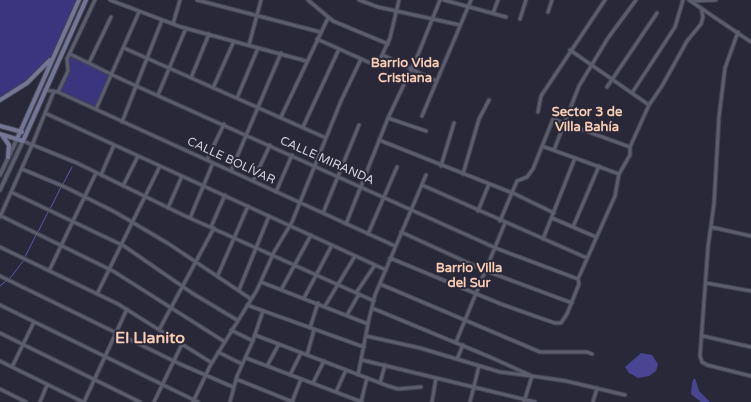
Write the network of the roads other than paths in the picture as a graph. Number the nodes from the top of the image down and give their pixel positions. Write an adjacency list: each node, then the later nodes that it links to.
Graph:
1 (79, 0): 49 (main road)
2 (86, 0): 69 (main road)
3 (95, 0): 53 (street)
4 (110, 0): 25 (street)
5 (180, 0): 36 (street)
6 (198, 0): 29 (street)
7 (261, 0): 29 (street)
8 (309, 0): 32 (street)
9 (359, 0): 24 (street)
10 (399, 0): 24 (street)
11 (440, 0): 33 (street)
12 (444, 0): 22 (street)
13 (471, 0): 22 (street)
14 (498, 0): 28 (street)
15 (526, 0): 34 (street)
16 (552, 0): 26 (street)
17 (605, 0): 51 (street)
18 (636, 0): 59 (street)
19 (683, 0): 72 (street)
20 (690, 0): 21 (street); 23 (street)
21 (716, 0)
22 (468, 7): 28 (street); 37 (street)
23 (701, 8): 40 (street); 77 (street)
24 (397, 11): 33 (street); 45 (street)
25 (139, 12): 35 (street); 47 (street)
26 (548, 12)
27 (657, 12): 64 (street)
28 (493, 13): 31 (street)
29 (256, 16): 39 (street); 46 (street)
30 (111, 17): 58 (street)
31 (506, 17)
32 (328, 18): 39 (street); 45 (street)
33 (432, 19): 37 (street); 61 (street)
34 (520, 19)
35 (162, 20): 36 (street); 55 (street)
36 (173, 24): 38 (street)
37 (460, 25): 65 (street)
38 (186, 28): 41 (street); 60 (street)
39 (320, 32): 42 (street)
40 (738, 32): 44 (street); 162 (street)
41 (209, 34): 43 (street); 63 (street)
42 (317, 39): 50 (street); 57 (street)
43 (234, 41): 46 (street); 68 (street)
44 (751, 42)
45 (388, 44): 54 (street)
46 (249, 45): 48 (street)
47 (124, 48): 55 (street); 62 (street)
48 (258, 48): 52 (street); 74 (street)
49 (57, 49): 75 (main road); 94 (main road)
50 (339, 49): 56 (street); 93 (street)
51 (570, 50): 59 (street); 81 (street)
52 (281, 53): 57 (street); 78 (street)
53 (70, 54): 58 (street, CALLE MIRANDA); 71 (street)
54 (383, 55): 56 (street); 61 (street)
55 (148, 58): 60 (street); 66 (street)
56 (361, 59): 99 (street)
57 (306, 61): 84 (street)
58 (89, 63): 62 (street, CALLE MIRANDA)
59 (592, 65): 64 (street); 89 (street)
60 (170, 68): 63 (street); 73 (street)
61 (411, 69): 65 (street); 85 (street)
62 (112, 74): 66 (street, CALLE MIRANDA); 79 (street)
63 (191, 78): 68 (street)
64 (612, 79): 67 (street); 72 (street)
65 (436, 80): 83 (street)
66 (136, 86): 73 (street, CALLE MIRANDA); 87 (street)
67 (606, 87)
68 (213, 88): 74 (street)
69 (46, 90): 70 (street); 97 (main road)
70 (54, 92): 71 (street); 82 (street)
71 (58, 92): 79 (street, CALLE BOLÍVAR)
72 (632, 93): 77 (street)
73 (158, 95): 90 (street, CALLE MIRANDA)
74 (237, 98): 78 (street)
75 (0, 100)
76 (489, 100): 123 (street)
77 (649, 105): 107 (street)
78 (258, 108): 84 (street); 98 (street)
79 (96, 109): 87 (street, CALLE BOLÍVAR)
80 (557, 109): 86 (street)
81 (538, 112)
82 (45, 113): 103 (street); 104 (street)
83 (422, 116)
84 (281, 117): 93 (street)
85 (388, 118): 95 (street); 101 (street)
86 (553, 119): 89 (street); 106 (street)
87 (122, 122): 113 (street, CALLE BOLÍVAR)
88 (454, 123): 117 (street)
89 (564, 123): 107 (street); 108 (street)
90 (224, 124): 98 (street, CALLE MIRANDA); 113 (street)
91 (359, 125): 127 (street)
92 (0, 126): 94 (main road)
93 (304, 127): 99 (street)
94 (20, 131): 97 (main road); 100 (main road)
95 (426, 131)
96 (0, 134): 100 (main road); 111 (main road)
97 (26, 134): 102 (main road)
98 (247, 134): 105 (street, CALLE MIRANDA); 121 (street)
99 (326, 138): 115 (street)
100 (17, 139): 102 (main road); 111 (street)
101 (379, 140): 117 (street); 134 (street)
102 (23, 141): 103 (street); 136 (street)
103 (33, 144): 120 (street); 122 (street)
104 (114, 145): 110 (street); 126 (street)
105 (270, 145): 109 (street, CALLE MIRANDA); 130 (street)
106 (542, 146): 108 (street); 139 (street)
107 (630, 147): 124 (street)
108 (554, 150): 112 (street)
109 (292, 155): 115 (street, CALLE MIRANDA); 138 (street)
110 (138, 156): 116 (street); 132 (street)
111 (8, 157): 125 (street)
112 (575, 158): 118 (street); 150 (street)
113 (207, 160): 114 (street, CALLE BOLÍVAR)
114 (213, 163): 121 (street, CALLE BOLÍVAR); 133 (street)
115 (315, 165): 127 (street, CALLE MIRANDA); 144 (street)
116 (160, 166): 129 (street); 142 (street)
117 (441, 166): 123 (street)
118 (599, 166): 124 (street); 161 (street)
119 (397, 167): 143 (street)
120 (22, 169): 137 (street); 141 (street)
121 (231, 171): 130 (street, CALLE BOLÍVAR)
122 (96, 173): 126 (street); 141 (street)
123 (463, 174): 131 (street)
124 (619, 174): 167 (street)
125 (0, 175)
126 (101, 175): 132 (street)
127 (338, 175): 134 (street, CALLE MIRANDA); 149 (street)
128 (426, 175): 135 (street)
129 (182, 176): 133 (street); 146 (street)
130 (253, 181): 138 (street, CALLE BOLÍVAR)
131 (489, 184): 139 (street); 148 (street)
132 (123, 186): 142 (street)
133 (204, 186): 140 (street); 153 (street)
134 (361, 186): 143 (street, CALLE MIRANDA); 159 (street)
135 (422, 186): 147 (street); 148 (street)
136 (0, 190)
137 (11, 192): 152 (street); 155 (street)
138 (276, 192): 144 (street, CALLE BOLÍVAR)
139 (511, 193): 150 (street); 156 (street)
140 (225, 195): 145 (street); 163 (street)
141 (85, 196): 155 (street); 157 (street)
142 (145, 197): 146 (street); 157 (street)
143 (384, 197): 147 (street, CALLE MIRANDA); 165 (street)
144 (300, 203): 149 (street, CALLE BOLÍVAR); 160 (street)
145 (248, 206): 151 (street); 169 (street)
146 (168, 208): 153 (street)
147 (411, 209): 164 (street); 177 (street, CALLE MIRANDA)
148 (478, 211): 156 (street)
149 (323, 213): 159 (street, CALLE BOLÍVAR)
150 (554, 213): 154 (street)
151 (270, 216): 160 (street); 176 (street)
152 (0, 217): 171 (street)
153 (190, 218): 163 (street)
154 (552, 218): 161 (street); 170 (street)
155 (73, 221): 171 (street); 172 (street)
156 (500, 221): 158 (street)
157 (134, 222): 172 (street); 182 (street)
158 (505, 223): 170 (street); 177 (street)
159 (346, 224): 165 (street, CALLE BOLÍVAR)
160 (290, 225): 166 (street); 178 (street)
161 (573, 227): 167 (street)
162 (711, 227): 168 (street); 194 (street)
163 (213, 228): 169 (street); 182 (street)
164 (401, 232): 174 (street); 188 (street)
165 (368, 234): 174 (street, CALLE BOLÍVAR)
166 (311, 235): 173 (street); 183 (street)
167 (596, 236): 181 (street)
168 (751, 236)
169 (235, 238): 176 (street); 190 (street)
170 (543, 239): 181 (street)
171 (62, 245): 185 (street); 187 (street)
172 (122, 245): 185 (street); 197 (street)
173 (332, 245): 179 (street); 189 (street)
174 (395, 246): 180 (street)
175 (0, 248): 187 (street)
176 (258, 248): 178 (street); 198 (street)
177 (495, 248): 188 (street); 192 (street, CALLE MIRANDA)
178 (273, 255): 183 (street); 193 (street)
179 (355, 256): 184 (street); 195 (street)
180 (390, 258): 186 (street); 203 (street)
181 (587, 258): 192 (street)
182 (197, 262): 190 (street); 197 (street)
183 (294, 264): 189 (street); 199 (street)
184 (374, 265): 186 (street); 201 (street)
185 (110, 270): 202 (street); 212 (street)
186 (386, 270): 196 (street)
187 (49, 271): 202 (street)
188 (486, 271): 203 (street); 207 (street)
189 (316, 274): 195 (street); 204 (street)
190 (218, 275): 198 (street)
191 (0, 276): 224 (street)
192 (578, 279): 207 (street)
193 (261, 282): 199 (street); 205 (street)
194 (706, 283): 200 (street); 228 (street)
195 (338, 284): 201 (street); 211 (street)
196 (380, 284): 206 (street); 218 (street)
197 (183, 286): 212 (street); 217 (street)
198 (239, 290): 205 (street)
199 (281, 290): 204 (street)
200 (751, 291)
201 (358, 293): 206 (street); 216 (street)
202 (98, 294): 214 (street)
203 (476, 294): 207 (street); 218 (street)
204 (304, 298): 208 (street)
205 (252, 299): 210 (street)
206 (374, 301): 213 (street)
207 (572, 303)
208 (318, 304): 211 (street); 221 (street)
209 (0, 305): 219 (street)
210 (247, 305): 215 (street); 217 (street)
211 (325, 306): 216 (street)
212 (171, 308): 222 (street); 230 (street)
213 (372, 308): 220 (street); 231 (street)
214 (127, 309): 222 (street); 224 (street)
215 (263, 311): 221 (street); 226 (street)
216 (347, 315): 220 (street)
217 (237, 320): 223 (street)
218 (465, 321): 231 (street); 240 (street)
219 (34, 322): 232 (street); 242 (street)
220 (368, 324): 227 (street)
221 (312, 329): 236 (street); 241 (street)
222 (159, 330): 233 (street)
223 (231, 330): 229 (street); 230 (street)
224 (115, 332): 242 (street); 247 (street)
225 (0, 333): 232 (street)
226 (255, 335): 229 (street); 234 (street)
227 (366, 336): 236 (street); 244 (street)
228 (702, 336): 237 (street); 260 (street)
229 (253, 341): 243 (street)
230 (225, 342): 238 (street)
231 (456, 342): 235 (street)
232 (22, 344): 254 (street); 263 (street)
233 (182, 344): 247 (street); 249 (street)
234 (279, 344): 239 (street); 251 (street)
235 (463, 345): 244 (street); 259 (street)
236 (364, 347): 245 (street)
237 (751, 347)
238 (218, 352): 249 (street); 250 (street)
239 (301, 353): 241 (street); 256 (street)
240 (592, 354)
241 (306, 355): 248 (street)
242 (105, 356): 263 (street); 269 (street)
243 (246, 358): 250 (street); 251 (street)
244 (457, 359): 253 (street)
245 (362, 360): 252 (street); 257 (street)
246 (0, 361): 254 (street)
247 (174, 361): 258 (street); 269 (street)
248 (324, 361): 255 (street); 267 (street)
249 (212, 363): 258 (street)
250 (242, 364): 264 (street)
251 (267, 366): 256 (street)
252 (385, 366): 262 (street); 266 (street)
253 (479, 366): 259 (street); 272 (street)
254 (12, 367): 268 (street)
255 (346, 370): 257 (street); 275 (street)
256 (290, 375): 265 (street)
257 (358, 375): 261 (street)
258 (205, 376): 270 (street); 277 (street)
259 (532, 376): 273 (street); 278 (street)
260 (751, 376)
261 (367, 378): 266 (street); 287 (street)
262 (436, 378): 272 (street); 288 (street)
263 (94, 379): 281 (street); 282 (street)
264 (236, 379): 270 (street); 286 (street)
265 (301, 379): 267 (street); 286 (street)
266 (380, 383): 271 (street)
267 (313, 384): 275 (street)
268 (48, 385): 280 (street); 281 (street)
269 (162, 385): 277 (street); 283 (street)
270 (233, 387): 285 (street)
271 (421, 387)
272 (473, 387): 278 (street); 289 (street)
273 (596, 388): 276 (street); 291 (street)
274 (0, 389): 279 (street)
275 (336, 392): 287 (street)
276 (625, 394)
277 (193, 401): 284 (street)
278 (524, 401): 290 (street)
279 (26, 402)
280 (40, 402)
281 (83, 402)
282 (140, 402)
283 (154, 402)
284 (198, 402)
285 (230, 402)
286 (293, 402)
287 (361, 402)
288 (432, 402)
289 (470, 402)
290 (535, 402)
291 (593, 402)

